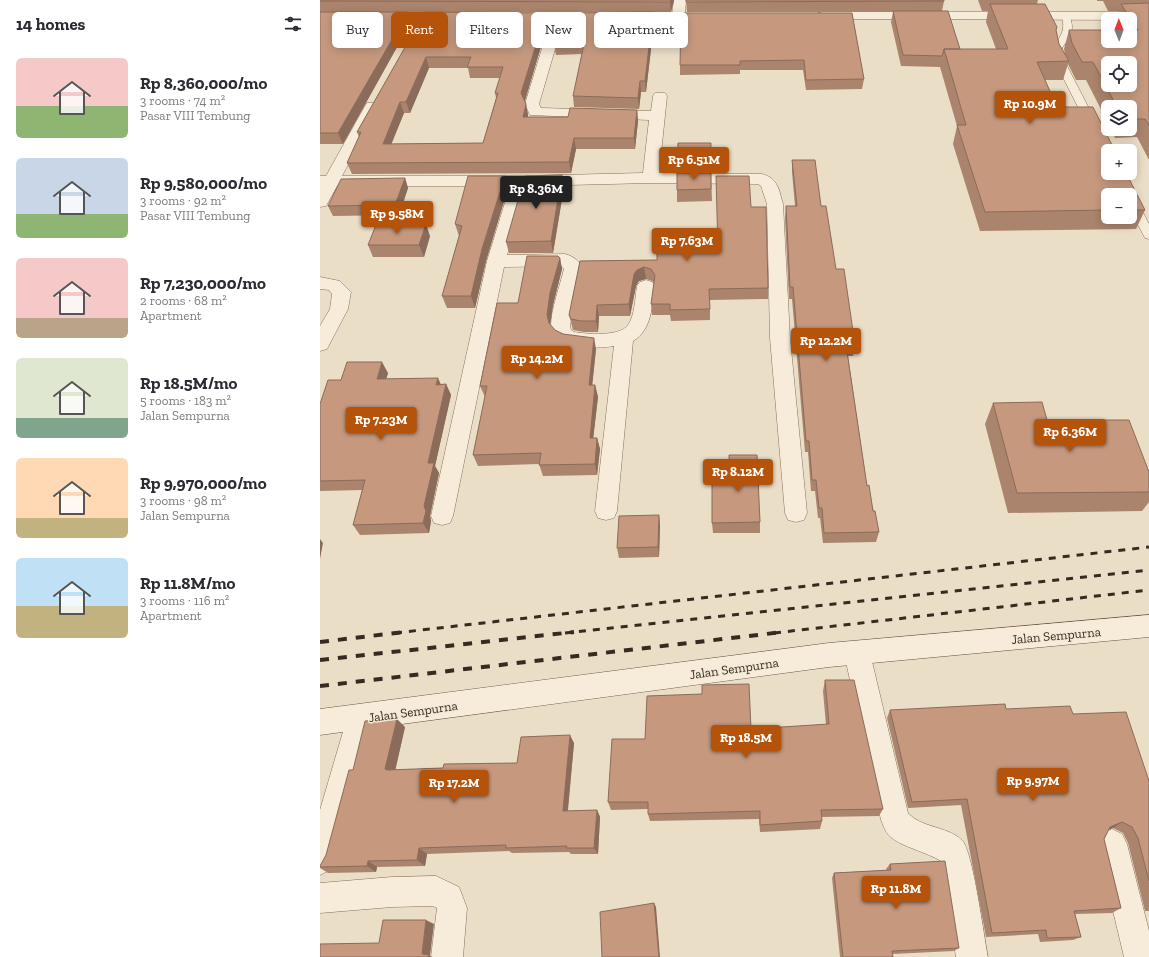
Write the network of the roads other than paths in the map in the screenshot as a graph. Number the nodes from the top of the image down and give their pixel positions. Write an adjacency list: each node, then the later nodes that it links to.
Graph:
1 (680, 0): 3 (street)
2 (1040, 5): 6 (street)
3 (679, 12)
4 (1149, 16): 7 (street)
5 (808, 17): 6 (street)
6 (1046, 17): 7 (street)
7 (1066, 17): 16 (lane)
8 (321, 18): 9 (street)
9 (391, 18)
10 (688, 18): 11 (street)
11 (716, 18)
12 (549, 48): 15 (street)
13 (380, 93): 18 (street)
14 (660, 96): 15 (street)
15 (658, 116): 17 (street)
16 (1102, 144)
17 (650, 178): 19 (street); 29 (street)
18 (325, 181): 19 (street); 20 (street)
19 (520, 181): 23 (street)
20 (320, 202)
21 (1137, 212): 22 (lane)
22 (1149, 235)
23 (496, 261): 26 (street); 30 (street)
24 (320, 283): 27 (street)
25 (646, 286): 26 (street)
26 (624, 339): 28 (street)
27 (320, 344)
28 (606, 511)
29 (796, 514)
30 (442, 516)
31 (1149, 626): 32 (street, Jalan Sempurna)
32 (858, 653): 33 (street, Jalan Sempurna); 39 (street)
33 (360, 718): 34 (street, Jalan Sempurna); 36 (street)
34 (320, 722)
35 (1112, 844): 40 (street)
36 (320, 860)
37 (320, 898): 38 (street)
38 (447, 957)
39 (972, 957)
40 (1140, 957)

